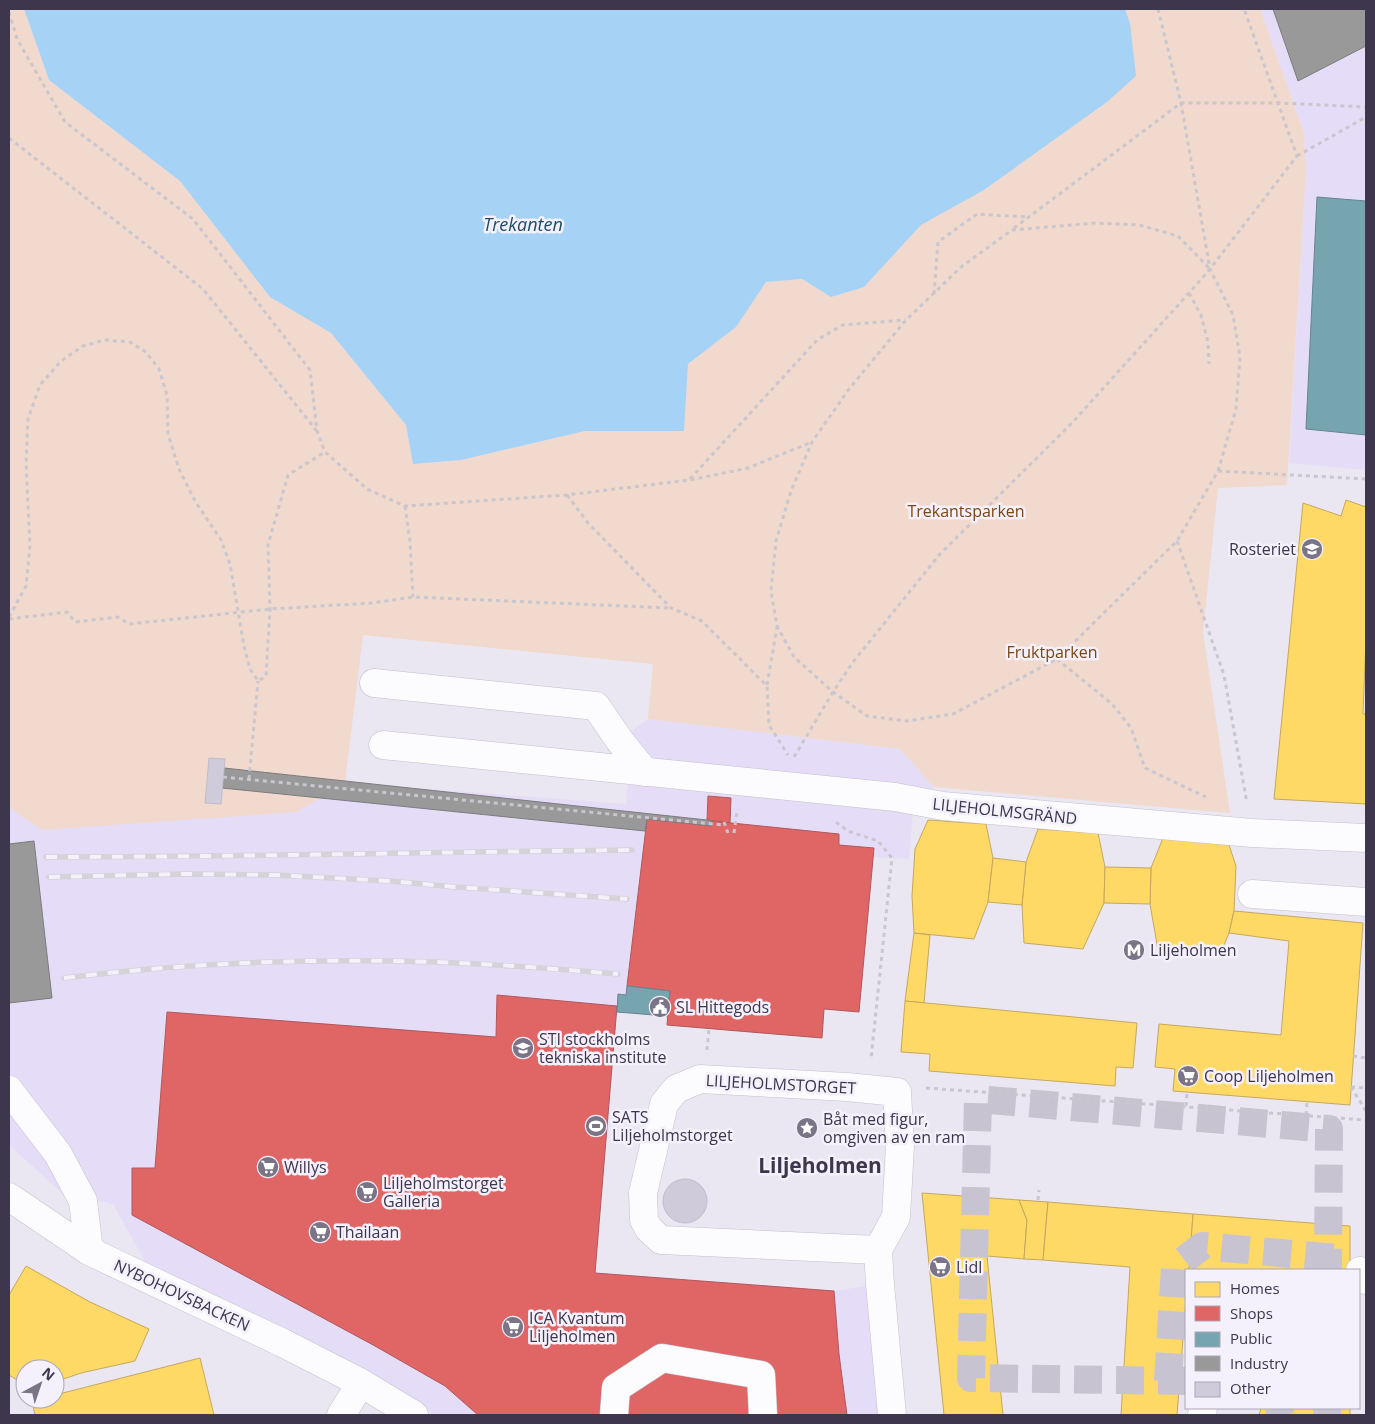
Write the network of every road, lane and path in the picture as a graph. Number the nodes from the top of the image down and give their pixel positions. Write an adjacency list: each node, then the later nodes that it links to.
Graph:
1 (1158, 9): 4 (path)
2 (1244, 9): 5 (path)
3 (9, 12): 17 (path)
4 (1181, 103): 5 (path); 10 (path); 12 (path)
5 (1279, 103): 6 (path); 9 (path)
6 (1366, 107)
7 (1366, 117): 9 (path)
8 (9, 138): 17 (path)
9 (1297, 156): 12 (path)
10 (1029, 217): 11 (path); 14 (path)
11 (1012, 230): 12 (path); 14 (path)
12 (1210, 270): 13 (path); 20 (path)
13 (1189, 293): 16 (path); 36 (path)
14 (934, 294): 15 (path)
15 (906, 320): 18 (path); 22 (path)
16 (1209, 364)
17 (317, 431): 19 (path)
18 (812, 442): 22 (path); 31 (path)
19 (325, 452): 24 (path); 28 (path)
20 (1218, 470): 21 (path); 25 (path)
21 (1366, 479)
22 (690, 480): 23 (path)
23 (566, 495): 24 (path); 27 (path)
24 (404, 506): 26 (path)
25 (1177, 541): 32 (path); 44 (path)
26 (413, 597): 27 (path); 28 (path)
27 (670, 608): 35 (path)
28 (270, 609): 29 (path); 33 (path)
29 (239, 613): 30 (path); 30 (path); 33 (path)
30 (9, 618)
31 (777, 626): 35 (path); 36 (path)
32 (1057, 659): 36 (path); 41 (path)
33 (258, 681): 40 (path)
34 (374, 682): 38 (street)
35 (767, 686): 36 (path)
36 (833, 692)
37 (383, 745): 38 (street, LILJEHOLMSGRÄND)
38 (645, 772): 44 (street, LILJEHOLMSGRÄND)
39 (223, 777): 40 (path)
40 (249, 779): 43 (path)
41 (1213, 800)
42 (834, 820): 51 (path)
43 (728, 832)
44 (1252, 833): 45 (street, LILJEHOLMSGRÄND)
45 (1366, 838)
46 (1252, 894): 47 (street)
47 (1366, 902)
48 (1353, 1056): 49 (path)
49 (1366, 1058)
50 (1366, 1088): 57 (path)
51 (868, 1089): 53 (street, LILJEHOLMSTORGET); 63 (street, LILJEHOLMSTORGET)
52 (9, 1090): 64 (street)
53 (897, 1092): 56 (path); 63 (street)
54 (1187, 1092): 56 (path)
55 (1307, 1102): 58 (path)
56 (1186, 1107): 58 (path)
57 (1366, 1111)
58 (1306, 1115): 59 (path)
59 (1366, 1120)
60 (1039, 1190): 62 (path)
61 (9, 1197): 64 (street, NYBOHOVSBACKEN)
62 (1038, 1200)
63 (878, 1250): 70 (street)
64 (89, 1251): 65 (street, NYBOHOVSBACKEN)
65 (361, 1384): 66 (street); 67 (street, NYBOHOVSBACKEN)
66 (341, 1415)
67 (414, 1415)
68 (614, 1415): 69 (street)
69 (763, 1415)
70 (892, 1415)

